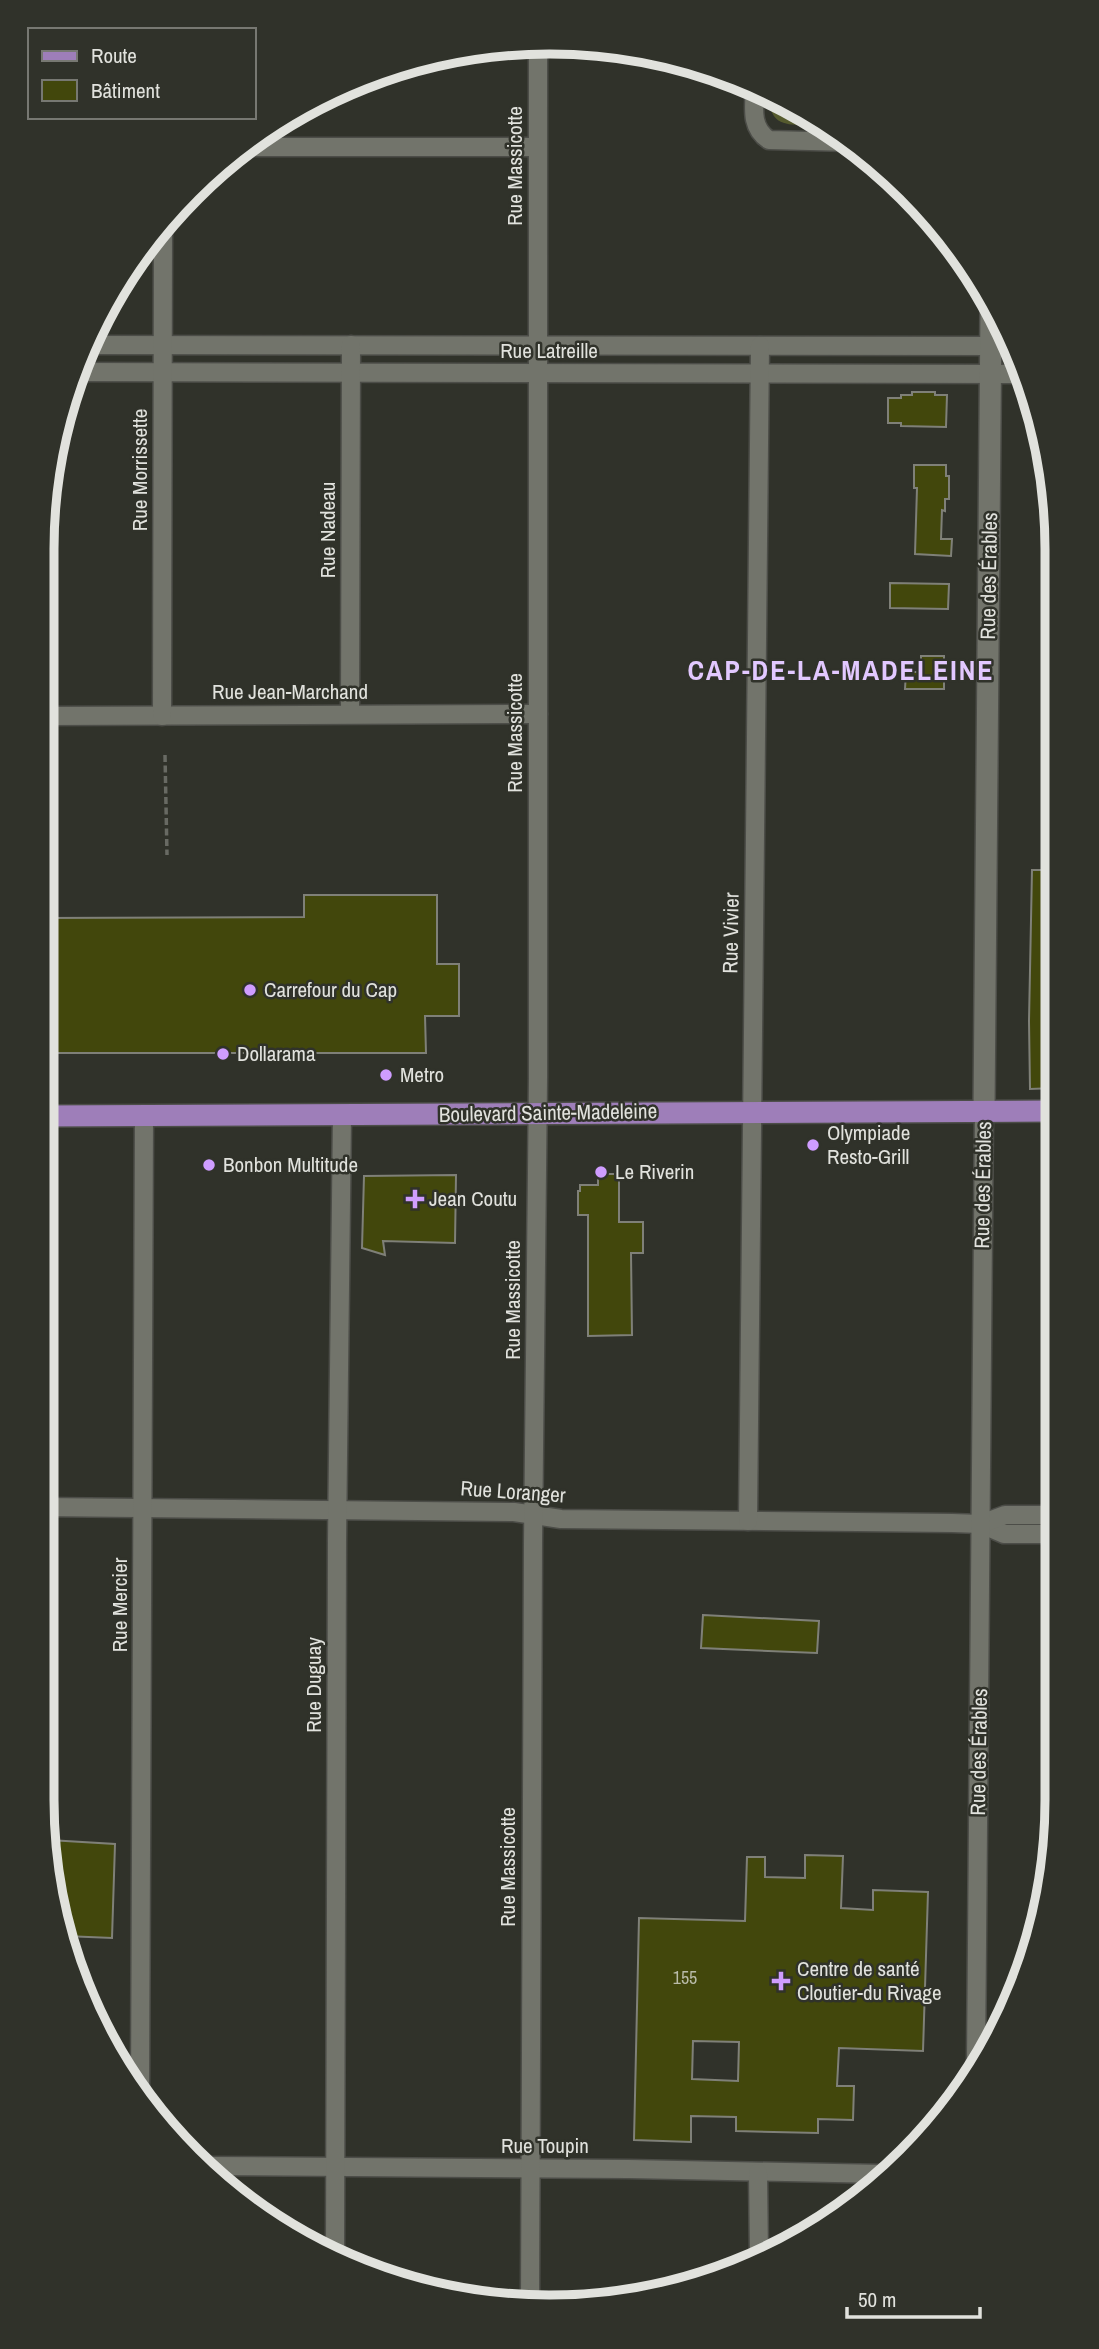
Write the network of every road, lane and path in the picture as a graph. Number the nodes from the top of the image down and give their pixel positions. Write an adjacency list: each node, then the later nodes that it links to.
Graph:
1 (538, 54): 5 (street, Rue Massicotte)
2 (755, 99): 3 (street)
3 (830, 142)
4 (262, 147): 5 (street)
5 (537, 147): 11 (street, Rue Massicotte)
6 (163, 240): 9 (street, Rue Morrissette)
7 (991, 324): 13 (street, Rue des Érables)
8 (98, 345): 9 (street, Rue Latreille)
9 (163, 345): 10 (street, Rue Latreille); 16 (street, Rue Morrissette)
10 (351, 345): 11 (street, Rue Latreille); 17 (street, Rue Nadeau)
11 (538, 345): 12 (street, Rue Latreille); 18 (street, Rue Massicotte)
12 (760, 346): 13 (street, Rue Latreille); 19 (street, Rue Vivier)
13 (990, 346): 14 (street, Rue Latreille); 20 (street, Rue des Érables)
14 (1001, 346)
15 (88, 372): 16 (street, Rue Latreille)
16 (163, 373): 17 (street, Rue Latreille); 25 (street, Rue Morrissette)
17 (351, 373): 18 (street, Rue Latreille); 22 (street, Rue Nadeau)
18 (538, 373): 19 (street, Rue Latreille); 23 (street, Rue Massicotte)
19 (760, 374): 20 (street, Rue Latreille); 28 (street, Rue Vivier)
20 (991, 374): 21 (street, Rue Latreille); 29 (street, Rue des Érables)
21 (1012, 374)
22 (350, 714): 23 (street, Rue Jean-Marchand); 25 (street, Rue Jean-Marchand)
23 (538, 714): 31 (street, Rue Massicotte)
24 (54, 716): 25 (street, Rue Jean-Marchand)
25 (162, 716)
26 (165, 755): 27 (path)
27 (167, 855)
28 (752, 1111): 29 (main road, Boulevard Sainte-Madeleine); 31 (main road, Boulevard Sainte-Madeleine); 40 (street, Rue Vivier)
29 (984, 1111): 30 (main road, Boulevard Sainte-Madeleine); 41 (street, Rue des Érables)
30 (1045, 1111)
31 (538, 1114): 34 (main road, Boulevard Sainte-Madeleine); 38 (street, Rue Massicotte)
32 (144, 1115): 33 (main road, Boulevard Sainte-Madeleine); 34 (main road, Boulevard Sainte-Madeleine); 36 (street, Rue Mercier)
33 (54, 1116)
34 (342, 1116): 37 (street, Rue Duguay)
35 (54, 1507): 36 (street, Rue Loranger)
36 (144, 1507): 37 (street, Rue Loranger); 44 (street, Rue Mercier)
37 (338, 1509): 38 (street, Rue Loranger); 46 (street, Rue Duguay)
38 (533, 1514): 40 (street, Rue Loranger); 47 (street, Rue Massicotte)
39 (1045, 1515): 41 (street, Rue Loranger)
40 (748, 1521): 41 (street, Rue Loranger)
41 (981, 1524): 42 (street, Rue Loranger); 43 (street, Rue des Érables)
42 (1045, 1534)
43 (976, 2050)
44 (140, 2078)
45 (217, 2166): 46 (street, Rue Toupin)
46 (335, 2168): 47 (street, Rue Toupin); 50 (street, Rue Duguay)
47 (530, 2169): 48 (street, Rue Toupin); 52 (street, Rue Massicotte)
48 (758, 2173): 49 (street, Rue Toupin); 51 (street)
49 (874, 2174)
50 (335, 2246)
51 (759, 2248)
52 (530, 2294)

